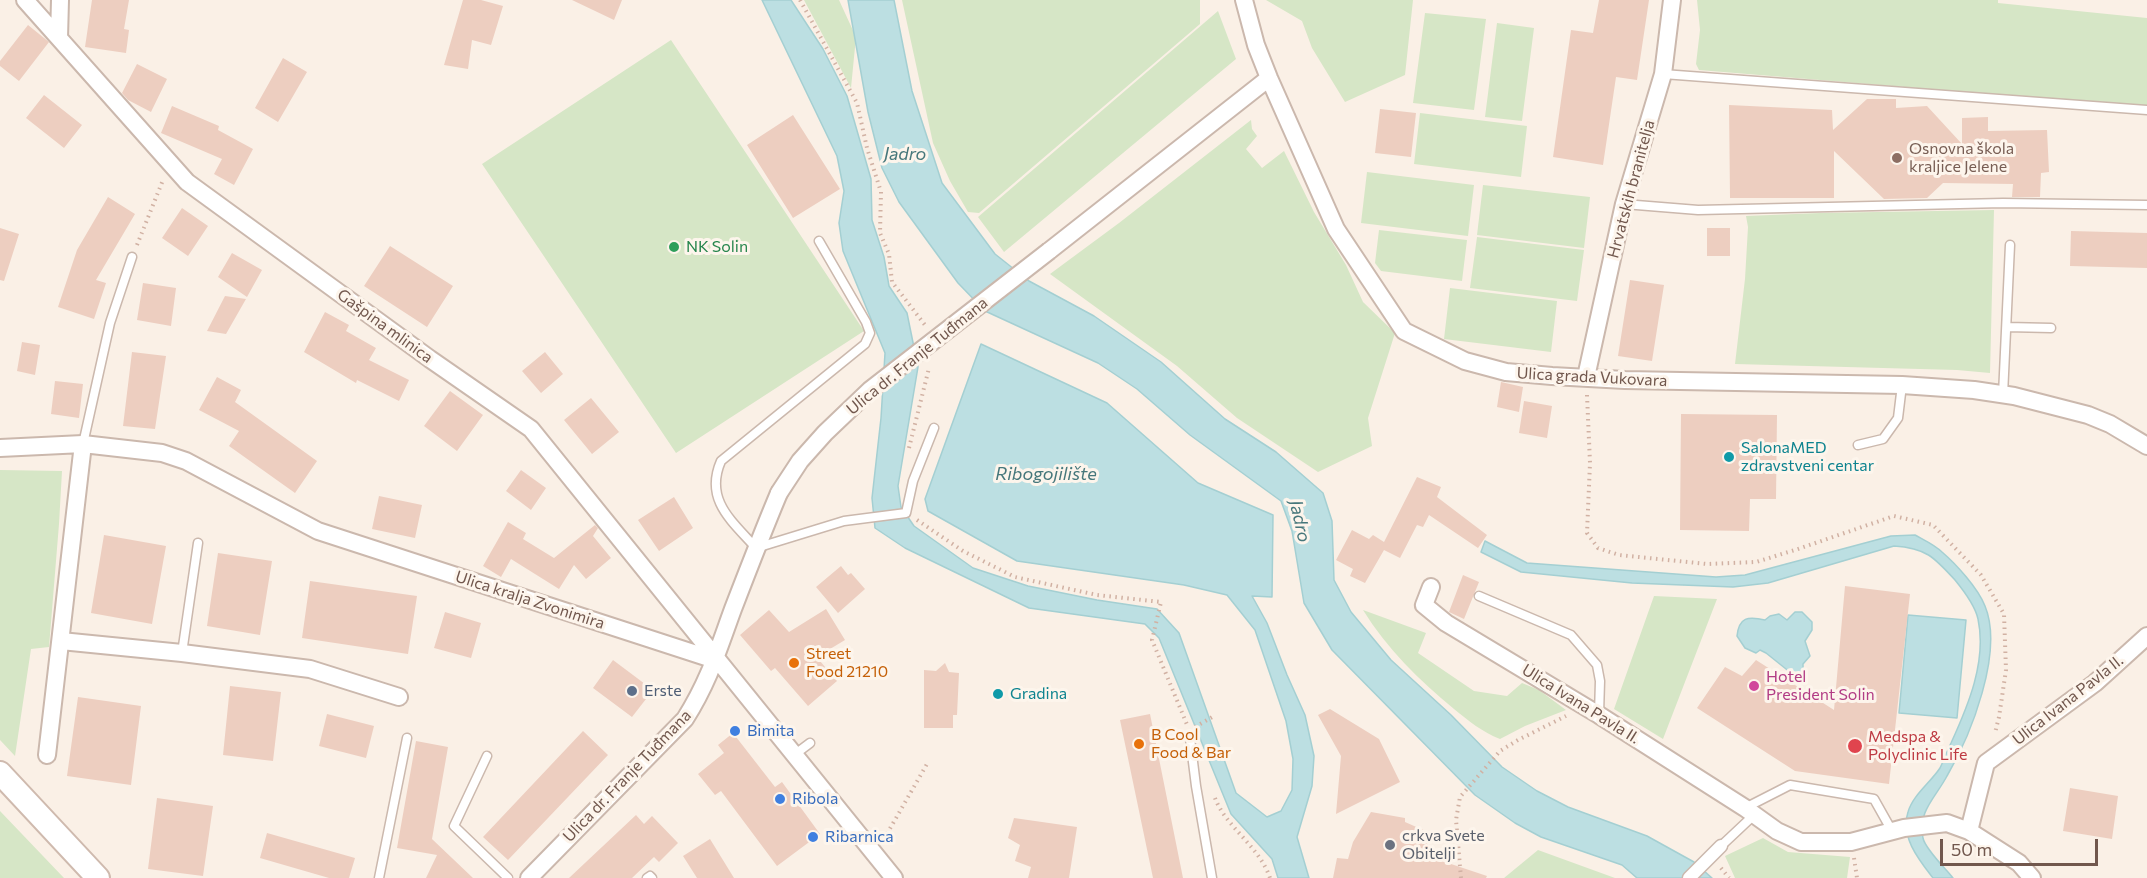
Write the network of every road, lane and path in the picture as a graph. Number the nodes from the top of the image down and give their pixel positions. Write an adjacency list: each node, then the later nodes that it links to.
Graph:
1 (25, 0): 6 (street, Gašpina mlinica)
2 (60, 0): 6 (street)
3 (800, 0): 18 (path)
4 (1244, 0): 8 (street, Ulica grada Vukovara)
5 (1672, 0): 7 (street, Hrvatskih branitelja)
6 (59, 38): 10 (street, Gašpina mlinica)
7 (1662, 74): 9 (lane); 11 (street, Hrvatskih branitelja)
8 (1269, 78): 20 (street, Ulica grada Vukovara); 31 (street, Ulica dr. Franje Tuđmana, bridge)
9 (2147, 110)
10 (170, 163): 15 (path); 37 (street, Gašpina mlinica)
11 (1624, 204): 12 (lane); 20 (street, Hrvatskih branitelja)
12 (2147, 205)
13 (819, 241): 31 (lane)
14 (2010, 245): 16 (lane)
15 (132, 257): 24 (lane)
16 (2007, 327): 17 (lane); 22 (lane)
17 (2051, 328)
18 (928, 329)
19 (930, 364): 28 (path)
20 (1586, 377): 21 (street, Ulica grada Vukovara); 47 (path)
21 (1902, 385): 22 (street, Ulica grada Vukovara); 25 (lane)
22 (2003, 395): 26 (street, Ulica grada Vukovara)
23 (934, 428): 29 (lane)
24 (83, 444): 27 (street, Ulica kralja Zvonimira); 35 (street); 37 (street, Ulica kralja Zvonimira)
25 (1858, 445)
26 (2147, 446)
27 (0, 448)
28 (908, 453)
29 (906, 513): 31 (lane); 41 (path)
30 (198, 543): 36 (lane)
31 (756, 548): 37 (street, Ulica dr. Franje Tuđmana)
32 (1431, 587): 39 (street, Ulica Ivana Pavla II.)
33 (1479, 596): 39 (lane)
34 (2147, 636): 47 (street, Ulica Ivana Pavla II.)
35 (61, 641): 36 (street); 44 (street)
36 (182, 652): 38 (street)
37 (716, 660): 45 (street); 59 (street, Ulica dr. Franje Tuđmana)
38 (399, 697)
39 (1592, 711): 51 (street, Ulica Ivana Pavla II.); 65 (path)
40 (1214, 716): 41 (path)
41 (1190, 734): 63 (lane)
42 (407, 738): 57 (lane)
43 (810, 743): 45 (lane)
44 (47, 755)
45 (793, 755): 55 (street)
46 (487, 756): 58 (lane)
47 (1986, 763): 53 (street)
48 (927, 764): 55 (path)
49 (0, 773): 56 (main road)
50 (1210, 788): 64 (path)
51 (1749, 811): 52 (street, Ulica Ivana Pavla II.); 52 (lane); 54 (lane)
52 (1898, 829): 53 (street, Ulica Ivana Pavla II.)
53 (1969, 831): 67 (street, Ulica Ivana Pavla II.)
54 (1721, 846): 66 (street)
55 (875, 855): 62 (street)
56 (98, 878)
57 (379, 878)
58 (508, 878)
59 (529, 878)
60 (647, 878): 61 (lane)
61 (652, 878)
62 (894, 878)
63 (1212, 878)
64 (1270, 878)
65 (1461, 878)
66 (1689, 878)
67 (2032, 878)

